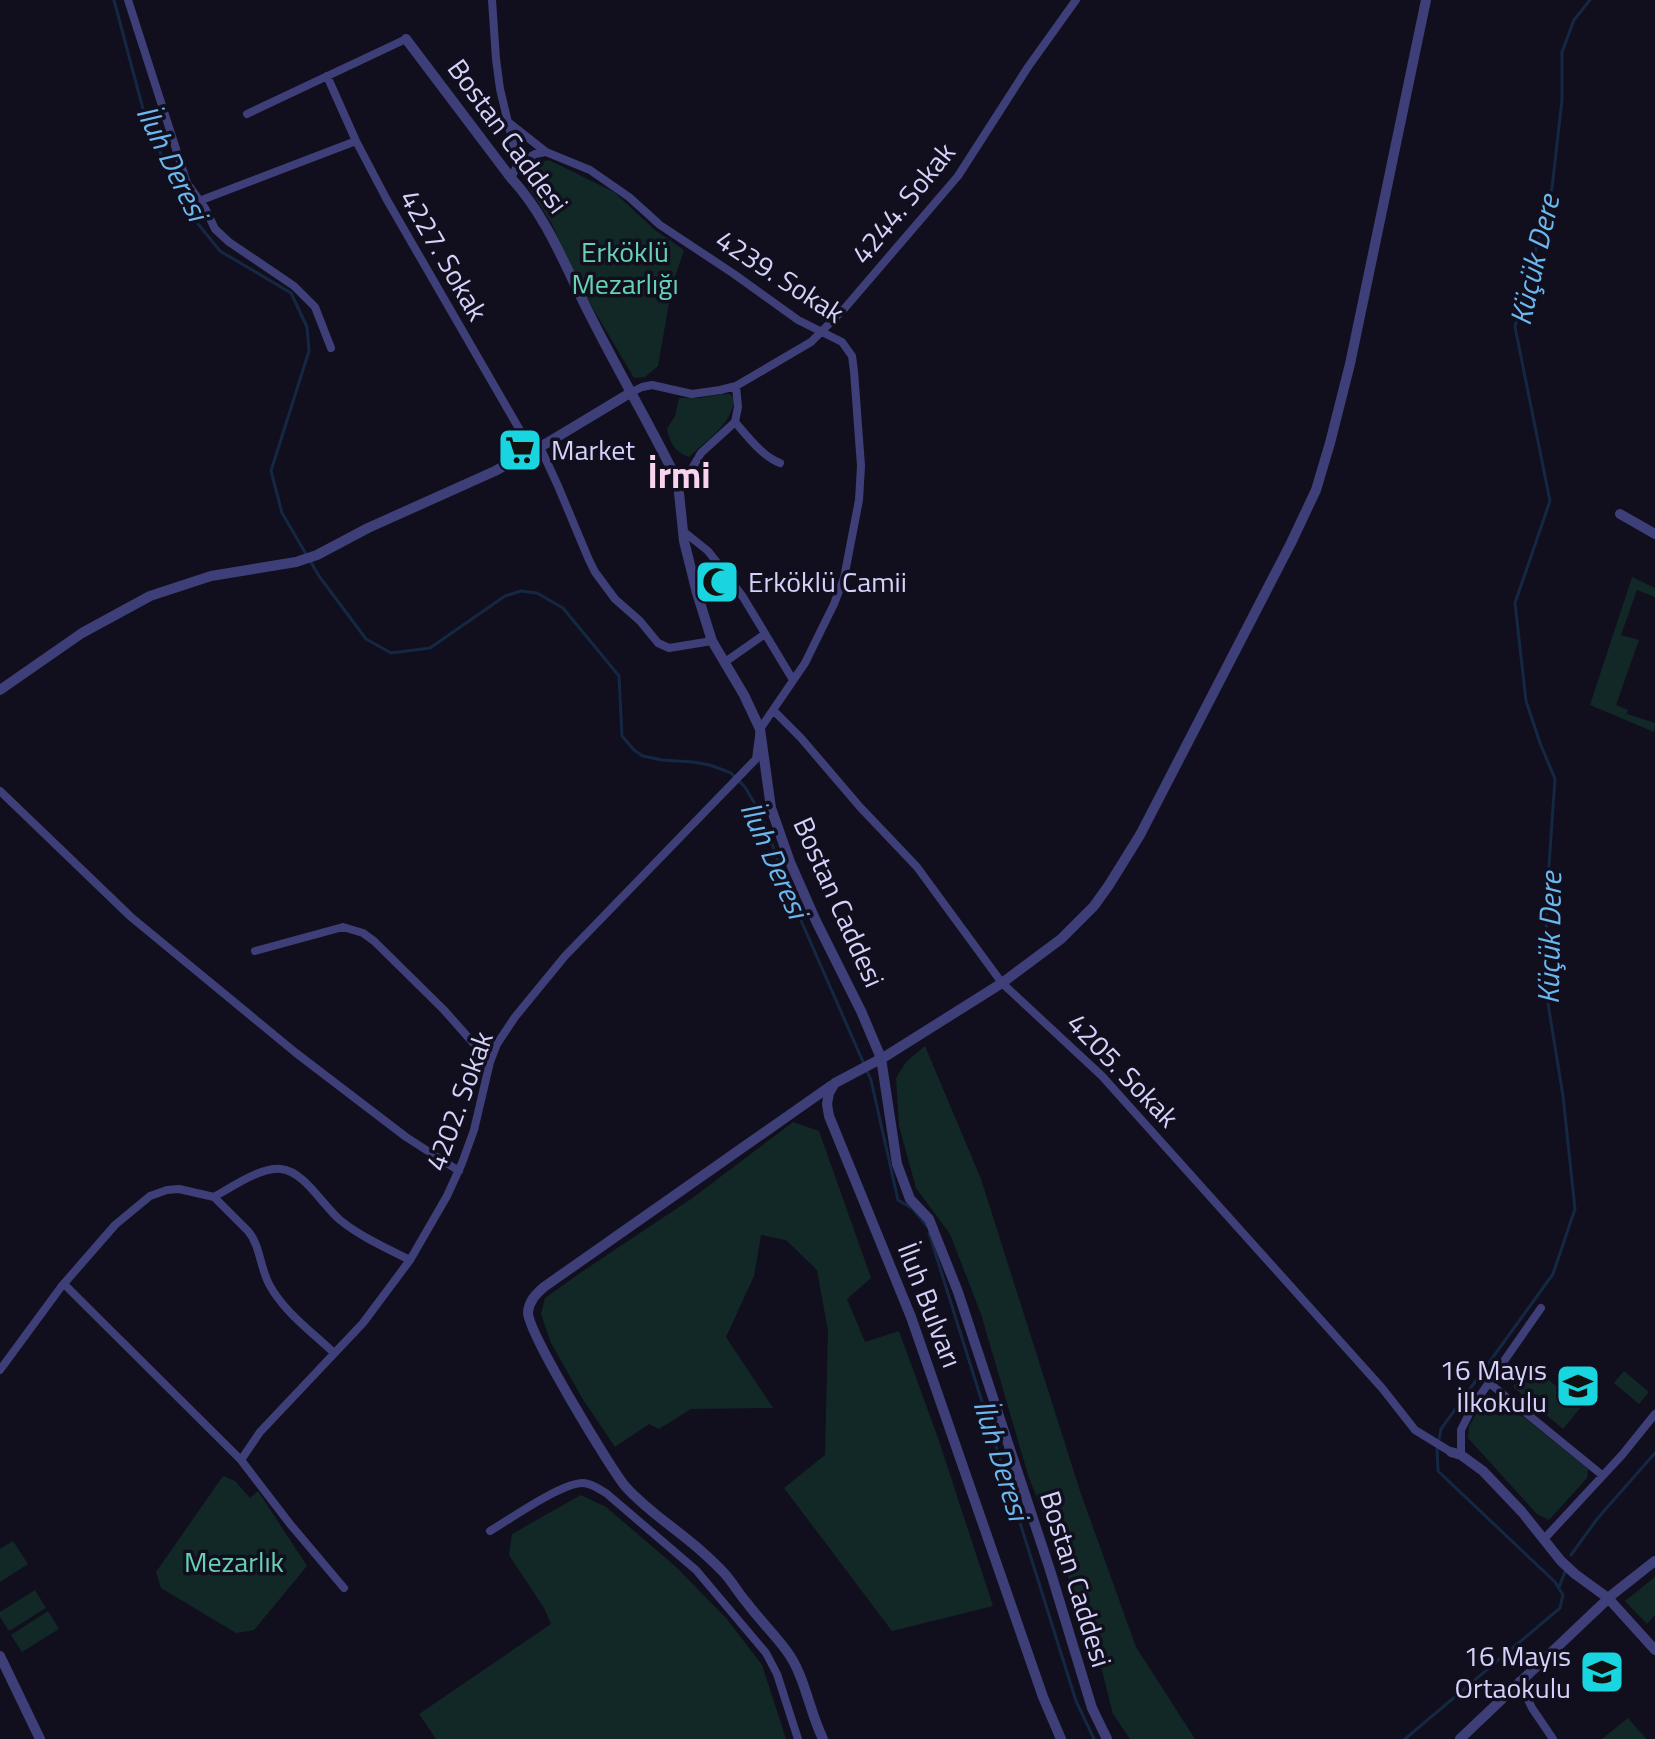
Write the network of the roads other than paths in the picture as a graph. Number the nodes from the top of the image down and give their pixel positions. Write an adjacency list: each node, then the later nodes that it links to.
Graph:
1 (128, 0): 13 (street)
2 (492, 0): 8 (street)
3 (1076, 0): 14 (street, 4244. Sokak)
4 (1426, 0): 35 (street)
5 (406, 39): 6 (street); 12 (street, Bostan Caddesi)
6 (327, 76): 7 (street); 9 (street, 4227. Sokak)
7 (247, 114)
8 (508, 122): 10 (street, 4239. Sokak); 11 (street)
9 (356, 141): 13 (street); 19 (street, 4227. Sokak)
10 (546, 152): 11 (street); 14 (street, 4239. Sokak)
11 (518, 164): 12 (street)
12 (511, 178): 17 (street, Bostan Caddesi)
13 (199, 201): 15 (street)
14 (821, 332): 16 (street, 4244. Sokak); 28 (street, 4239. Sokak)
15 (331, 348)
16 (736, 386): 17 (street, 4244. Sokak); 18 (street)
17 (630, 393): 19 (street); 21 (street, Bostan Caddesi)
18 (735, 422): 20 (street); 21 (street)
19 (536, 449): 26 (street, 4227. Sokak); 29 (street)
20 (780, 463)
21 (678, 483): 23 (street, Bostan Caddesi)
22 (1620, 514): 24 (street)
23 (683, 531): 25 (street); 26 (street, Bostan Caddesi)
24 (1655, 534)
25 (765, 634): 27 (street); 28 (street)
26 (712, 641): 27 (street, Bostan Caddesi)
27 (725, 662): 31 (street, Bostan Caddesi)
28 (793, 680): 30 (street, 4239. Sokak)
29 (0, 690)
30 (773, 710): 31 (street, 4239. Sokak); 35 (street, 4205. Sokak)
31 (760, 729): 32 (street, 4239. Sokak); 36 (street, Bostan Caddesi)
32 (741, 774): 37 (street, 4202. Sokak)
33 (0, 791): 39 (street)
34 (255, 951): 37 (street)
35 (1002, 983): 36 (street); 48 (street, 4205. Sokak)
36 (878, 1060): 38 (street); 64 (street, Bostan Caddesi)
37 (490, 1062): 39 (street, 4202. Sokak)
38 (835, 1083): 62 (street); 63 (street, İluh Bulvarı)
39 (459, 1171): 41 (street, 4202. Sokak)
40 (214, 1197): 41 (street); 42 (street); 44 (street)
41 (410, 1260): 44 (street, 4202. Sokak)
42 (64, 1284): 45 (street); 49 (street)
43 (1541, 1308): 46 (street)
44 (334, 1353): 49 (street, 4202. Sokak)
45 (0, 1370)
46 (1488, 1382): 48 (street); 50 (street)
47 (1655, 1414): 50 (street)
48 (1456, 1453): 52 (street)
49 (241, 1460): 54 (street)
50 (1602, 1475): 52 (street)
51 (490, 1531): 61 (street)
52 (1545, 1538): 55 (street)
53 (1655, 1561): 55 (street)
54 (344, 1588)
55 (1608, 1598): 56 (street); 58 (street)
56 (1655, 1650)
57 (0, 1656): 60 (street)
58 (1519, 1681): 59 (street); 65 (street)
59 (1463, 1738)
60 (40, 1739)
61 (798, 1739)
62 (823, 1739)
63 (1061, 1739)
64 (1107, 1739)
65 (1553, 1739)

